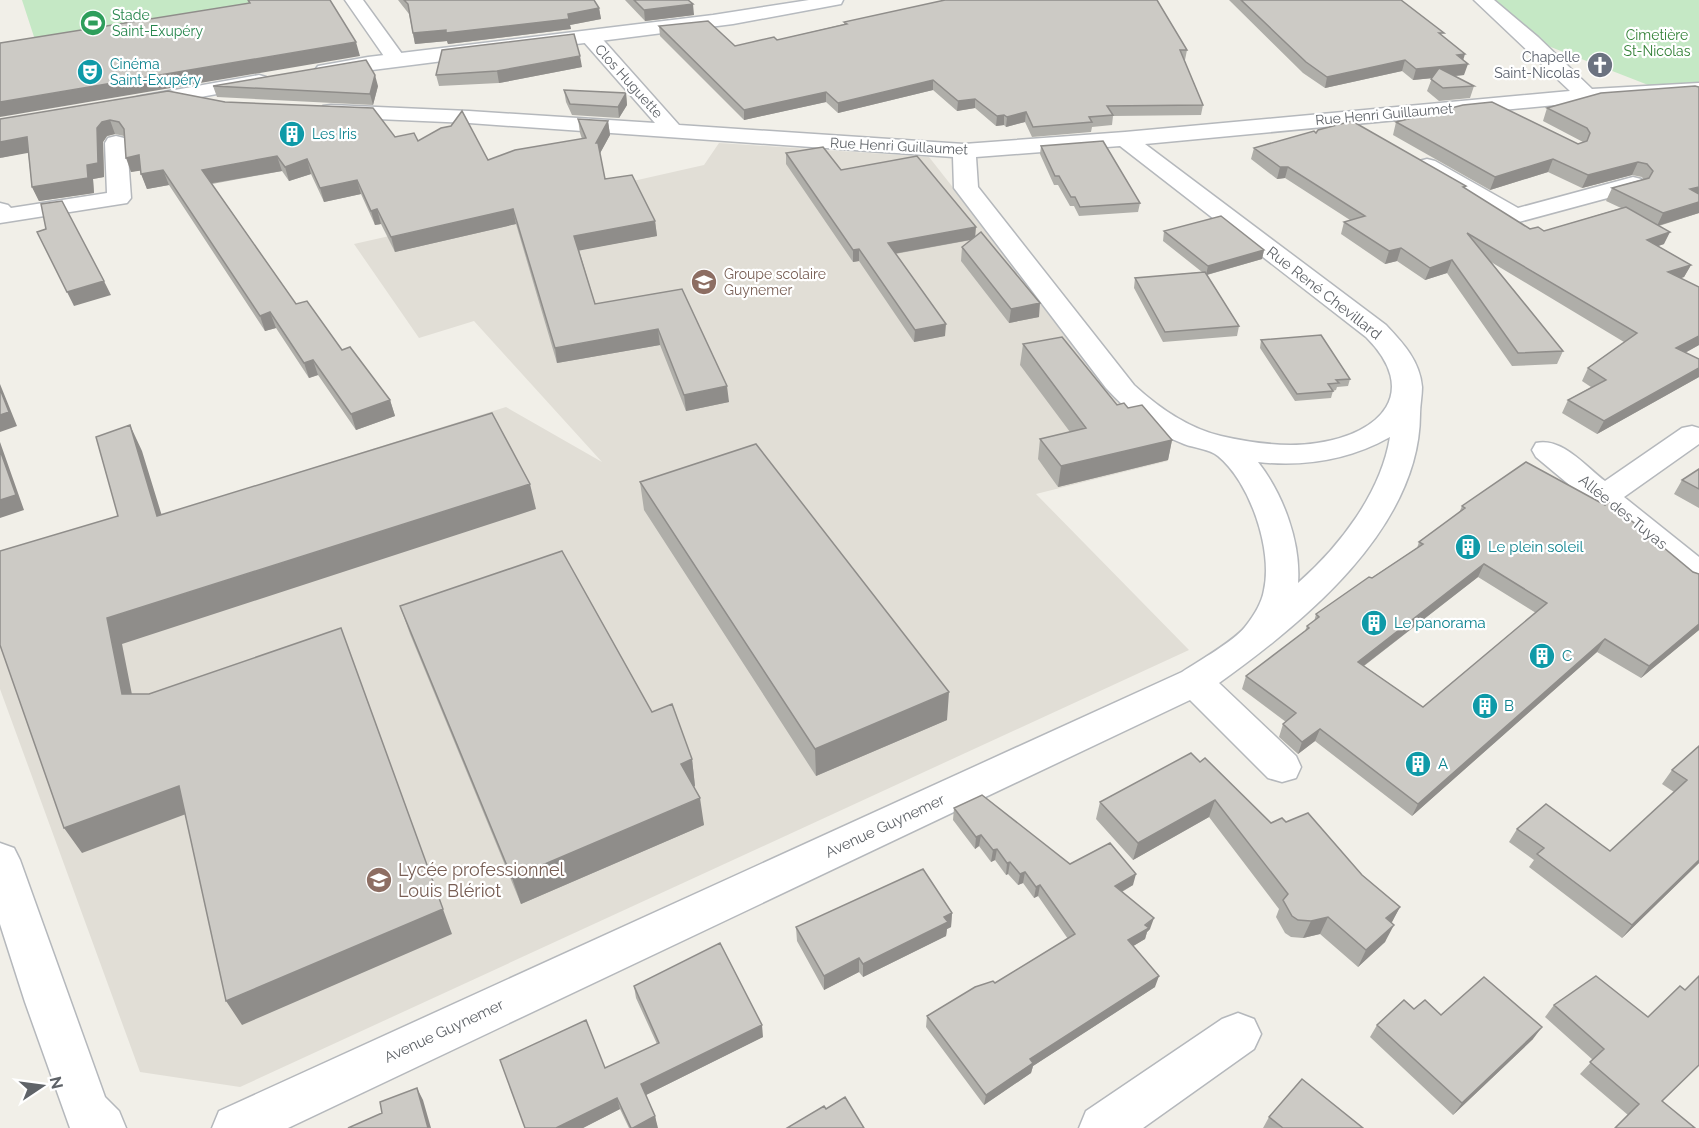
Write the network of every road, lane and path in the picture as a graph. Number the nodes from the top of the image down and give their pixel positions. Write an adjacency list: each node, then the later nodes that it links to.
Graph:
1 (354, 0): 5 (street)
2 (834, 0): 4 (street)
3 (1483, 0): 9 (street)
4 (590, 37): 5 (street); 17 (street, Clos Huguette)
5 (395, 58): 6 (street)
6 (307, 73)
7 (274, 79): 10 (street)
8 (1697, 90): 9 (street, Rue Henri Guillaumet)
9 (1587, 96): 12 (street, Rue Henri Guillaumet)
10 (171, 97): 11 (street); 13 (street)
11 (127, 104)
12 (1491, 105): 15 (street, Rue Henri Guillaumet); 16 (street)
13 (230, 108)
14 (308, 110): 21 (street, Rue Henri Guillaumet)
15 (1342, 117): 18 (street); 19 (street, Rue Henri Guillaumet)
16 (1521, 120)
17 (669, 126)
18 (1372, 135)
19 (1125, 139): 21 (street, Rue Henri Guillaumet); 25 (street, Rue René Chevillard)
20 (116, 143): 24 (street)
21 (964, 151): 27 (street)
22 (1413, 158): 23 (street)
23 (1633, 184)
24 (0, 210)
25 (1406, 394): 27 (street); 31 (street, Avenue Guynemer)
26 (1692, 435): 29 (street)
27 (1226, 446): 31 (street)
28 (1547, 450): 29 (street, Allée des Tuyas)
29 (1603, 496): 30 (street, Allée des Tuyas)
30 (1699, 574)
31 (1252, 642): 32 (street, Avenue Guynemer)
32 (1195, 682): 33 (street); 37 (street, Avenue Guynemer)
33 (1282, 767)
34 (0, 860): 36 (street)
35 (1238, 1034): 38 (street)
36 (102, 1128)
37 (236, 1128)
38 (1103, 1128)

